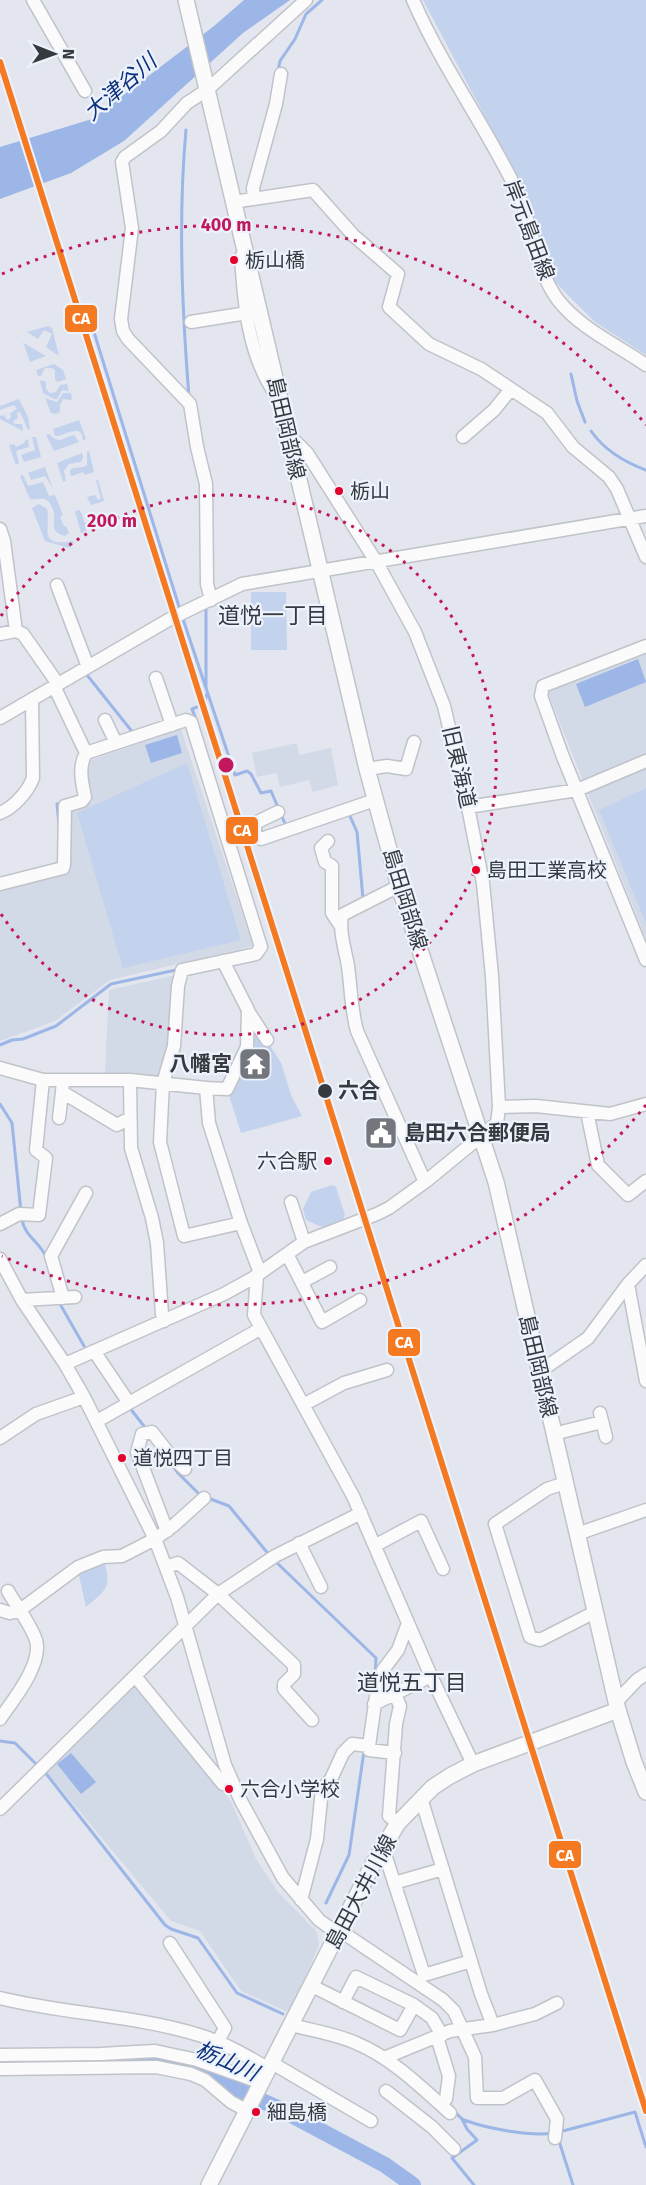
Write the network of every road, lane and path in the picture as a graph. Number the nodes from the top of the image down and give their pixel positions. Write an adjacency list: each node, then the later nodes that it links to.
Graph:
1 (33, 0): 7 (street)
2 (186, 0): 6 (main road, 島田岡部線)
3 (306, 0): 6 (street)
4 (413, 0): 13 (street, 岸元島田線)
5 (281, 74): 8 (street)
6 (206, 86): 9 (main road, 島田岡部線); 25 (street)
7 (85, 91)
8 (254, 199): 9 (street); 14 (street)
9 (233, 202): 10 (main road, 島田岡部線)
10 (241, 237): 11 (street); 15 (main road, 島田岡部線)
11 (247, 313): 12 (street); 15 (street)
12 (191, 322)
13 (646, 365)
14 (511, 389): 17 (street); 19 (street)
15 (280, 401): 16 (main road, 島田岡部線)
16 (288, 434): 22 (street, 旧東海道); 23 (main road, 島田岡部線)
17 (463, 437)
18 (646, 516): 19 (street)
19 (631, 518): 21 (street); 22 (street)
20 (0, 529): 26 (street)
21 (646, 557)
22 (377, 563): 23 (street); 43 (street, 旧東海道)
23 (320, 572): 25 (street); 40 (main road, 島田岡部線)
24 (57, 585): 29 (street)
25 (208, 602): 29 (street)
26 (16, 631): 27 (street); 31 (street)
27 (0, 634)
28 (646, 646): 41 (street)
29 (87, 667): 31 (street)
30 (156, 678): 35 (street)
31 (56, 685): 32 (street); 38 (street)
32 (32, 699): 33 (street); 45 (street)
33 (0, 718)
34 (105, 720): 36 (street)
35 (172, 725): 36 (street); 51 (street)
36 (115, 741): 38 (street)
37 (414, 742): 40 (street)
38 (86, 753): 47 (street)
39 (646, 761): 41 (street)
40 (367, 769): 42 (main road, 島田岡部線)
41 (577, 790): 43 (street); 50 (street)
42 (375, 800): 44 (street); 48 (main road, 島田岡部線)
43 (468, 807): 61 (street, 旧東海道)
44 (278, 812)
45 (0, 813)
46 (328, 841): 49 (street)
47 (0, 884)
48 (399, 886): 49 (street); 65 (main road, 島田岡部線)
49 (340, 925): 67 (street)
50 (646, 960)
51 (223, 961): 52 (street); 57 (street)
52 (248, 1010): 53 (street); 59 (street)
53 (267, 1040)
54 (0, 1071): 55 (street)
55 (43, 1080): 58 (street); 71 (street)
56 (130, 1080): 57 (street); 58 (street); 64 (street)
57 (163, 1083): 59 (street); 70 (street)
58 (63, 1087): 63 (street); 64 (street)
59 (206, 1088): 70 (street)
60 (646, 1104): 62 (street)
61 (499, 1107): 62 (street); 65 (street)
62 (587, 1112): 66 (street)
63 (59, 1118)
64 (130, 1118): 82 (street)
65 (482, 1135): 67 (street); 87 (main road, 島田岡部線)
66 (646, 1181)
67 (425, 1182): 72 (street)
68 (86, 1193): 80 (street)
69 (291, 1202): 72 (street)
70 (241, 1223): 77 (street)
71 (0, 1224)
72 (304, 1242): 73 (street)
73 (287, 1254): 77 (street); 78 (street)
74 (0, 1259): 80 (street)
75 (646, 1264): 79 (street)
76 (330, 1267): 78 (street)
77 (259, 1274): 82 (street); 83 (street)
78 (302, 1282): 81 (street)
79 (628, 1284): 87 (street); 88 (street)
80 (22, 1300): 85 (street)
81 (360, 1300)
82 (164, 1321): 84 (street)
83 (260, 1329): 90 (street); 91 (street)
84 (94, 1351): 85 (street); 90 (street)
85 (65, 1364): 89 (street)
86 (387, 1370): 91 (street)
87 (539, 1372): 93 (main road, 島田岡部線)
88 (646, 1380)
89 (84, 1397): 92 (street); 95 (street)
90 (129, 1403): 92 (street)
91 (303, 1405): 100 (street)
92 (97, 1421): 103 (street)
93 (554, 1434): 94 (street); 97 (main road, 島田岡部線)
94 (606, 1437)
95 (0, 1438)
96 (184, 1469): 101 (street)
97 (565, 1483): 102 (main road, 島田岡部線); 113 (street)
98 (204, 1498): 101 (street)
99 (646, 1510): 102 (street)
100 (361, 1513): 104 (street); 105 (street)
101 (167, 1531): 103 (street)
102 (577, 1534): 113 (main road, 島田岡部線)
103 (155, 1539): 106 (street); 112 (street)
104 (299, 1544): 108 (street); 110 (street)
105 (376, 1545): 107 (street); 114 (street)
106 (166, 1567): 110 (street); 115 (street)
107 (443, 1569)
108 (321, 1587)
109 (8, 1591): 112 (street)
110 (218, 1594): 115 (street); 123 (street)
111 (0, 1610): 112 (street)
112 (20, 1610): 122 (street)
113 (596, 1612): 121 (main road, 島田岡部線)
114 (408, 1623): 118 (street); 120 (street)
115 (185, 1629): 117 (street); 135 (street)
116 (646, 1674): 121 (street)
117 (135, 1676): 127 (street); 130 (street)
118 (431, 1676): 119 (street); 126 (street)
119 (395, 1694): 120 (street); 125 (street)
120 (374, 1704): 124 (street)
121 (617, 1706): 126 (main road, 島田大井川線); 128 (main road, 島田岡部線)
122 (0, 1719)
123 (312, 1720)
124 (369, 1746): 125 (street); 135 (street)
125 (394, 1753): 131 (street)
126 (473, 1764): 129 (main road, 島田大井川線)
127 (223, 1784)
128 (646, 1792)
129 (421, 1798): 131 (main road, 島田大井川線); 133 (street)
130 (0, 1809)
131 (398, 1823): 132 (main road, 島田大井川線)
132 (383, 1848): 134 (street); 136 (main road, 島田大井川線)
133 (443, 1869): 134 (street); 138 (street)
134 (394, 1883): 139 (street)
135 (301, 1900): 136 (street)
136 (338, 1932): 139 (street); 140 (main road, 島田大井川線)
137 (170, 1943): 149 (street)
138 (471, 1961): 139 (street); 146 (street)
139 (423, 1981): 147 (street)
140 (312, 1986): 142 (street); 145 (main road, 島田大井川線)
141 (0, 1998): 149 (street)
142 (344, 2002): 144 (street); 144 (street)
143 (557, 2003): 146 (street)
144 (414, 2005): 148 (street)
145 (292, 2025): 151 (street); 153 (main road, 島田大井川線)
146 (493, 2025): 147 (street)
147 (461, 2029): 148 (street); 159 (street)
148 (439, 2036): 151 (street); 155 (street)
149 (217, 2043): 153 (street)
150 (0, 2055): 153 (street)
151 (384, 2058): 157 (street)
152 (0, 2069): 156 (street)
153 (266, 2076): 156 (main road, 島田大井川線); 158 (street)
154 (386, 2091): 160 (street)
155 (446, 2099)
156 (248, 2110): 161 (main road, 島田大井川線)
157 (450, 2113)
158 (370, 2121)
159 (555, 2138)
160 (454, 2149)
161 (210, 2185)

